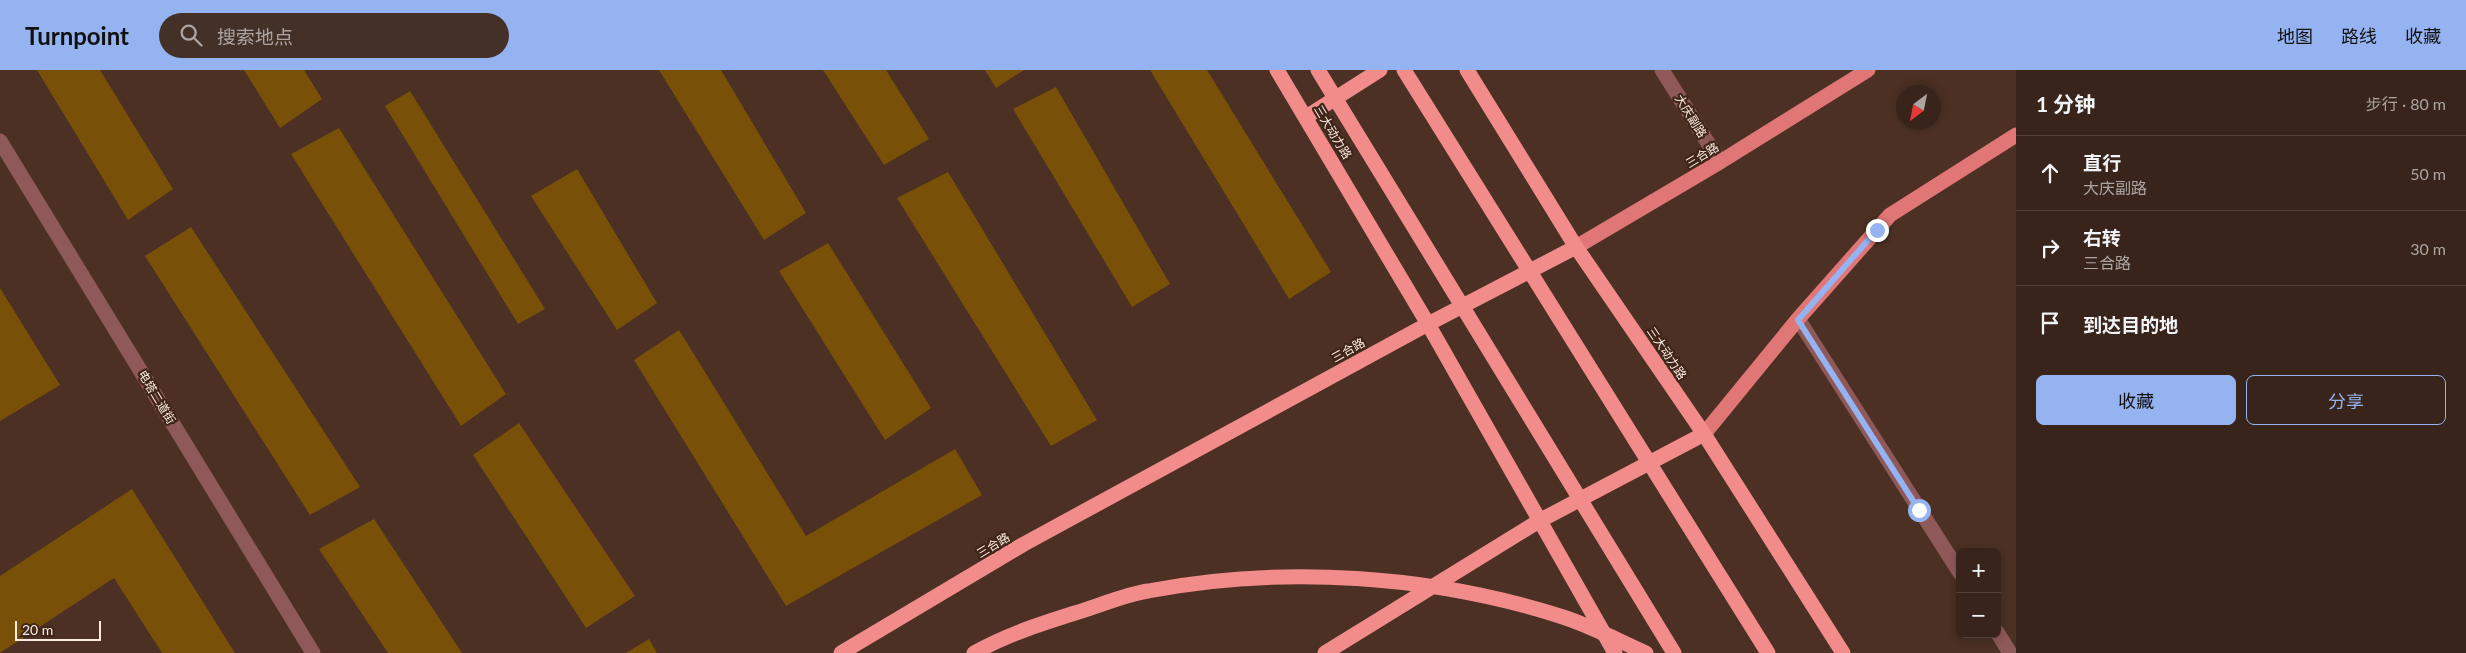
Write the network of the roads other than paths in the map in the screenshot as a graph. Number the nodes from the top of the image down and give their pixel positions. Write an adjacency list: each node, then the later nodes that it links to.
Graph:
1 (1277, 70): 8 (highway, 三大动力路)
2 (1318, 70): 25 (highway, bridge)
3 (1380, 70): 8 (highway)
4 (1404, 70): 26 (highway, bridge)
5 (1467, 70): 12 (highway, 三大动力路)
6 (1662, 70): 11 (street, 大庆副路)
7 (1868, 70): 11 (main road, 三合路)
8 (1306, 117): 14 (highway, 三大动力路)
9 (2016, 136): 13 (main road)
10 (0, 141): 19 (street, 电塔二道街)
11 (1720, 162): 12 (main road, 三合路)
12 (1576, 247): 14 (highway, 三合路); 15 (highway, 三大动力路)
13 (1798, 320): 15 (main road); 17 (street)
14 (1428, 324): 16 (highway, 三大动力路); 20 (highway, 三合路)
15 (1704, 434): 16 (highway); 27 (highway, 三大动力路)
16 (1539, 521): 22 (highway); 23 (highway, 三大动力路)
17 (1956, 567)
18 (2001, 638): 28 (street)
19 (313, 653)
20 (841, 653)
21 (974, 653): 24 (highway, bridge)
22 (1325, 653)
23 (1615, 653)
24 (1646, 653)
25 (1674, 653)
26 (1768, 653)
27 (1843, 653)
28 (2010, 653)

